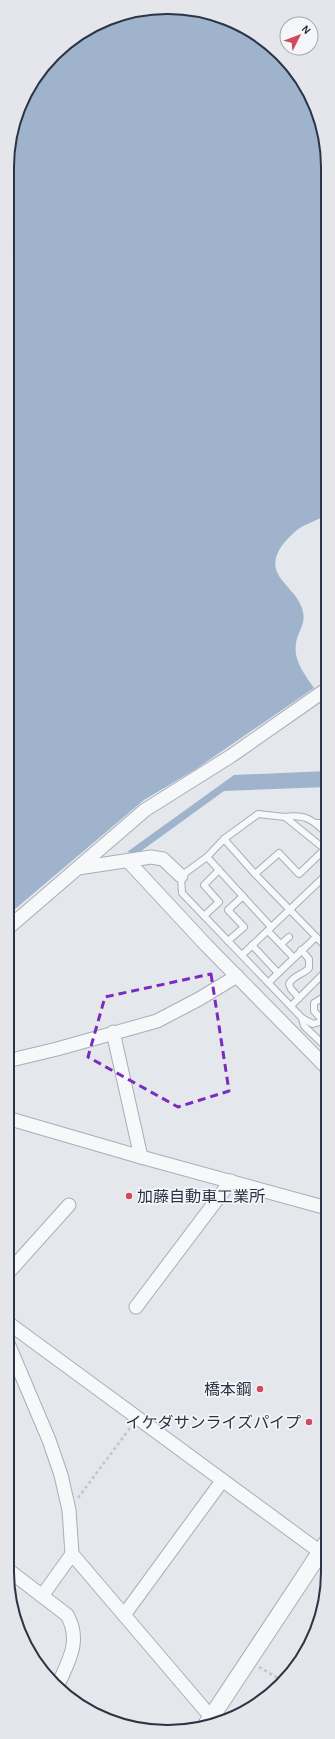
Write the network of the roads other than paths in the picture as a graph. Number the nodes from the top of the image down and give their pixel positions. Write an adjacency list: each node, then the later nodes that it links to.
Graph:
1 (321, 693): 11 (street)
2 (285, 816): 3 (lane); 6 (lane); 7 (lane)
3 (316, 823): 4 (lane); 5 (lane)
4 (321, 823)
5 (321, 828)
6 (224, 839): 9 (lane); 13 (lane)
7 (321, 846)
8 (321, 854): 13 (lane)
9 (207, 857): 12 (lane); 14 (lane)
10 (128, 861): 11 (street); 14 (street); 31 (street)
11 (78, 868): 19 (street)
12 (219, 870): 16 (lane); 18 (lane)
13 (255, 874): 17 (lane)
14 (181, 876): 18 (lane)
15 (321, 880): 17 (lane)
16 (243, 896): 20 (lane); 23 (lane)
17 (291, 910): 20 (lane); 22 (lane)
18 (204, 916): 23 (lane)
19 (14, 923)
20 (270, 929): 25 (lane); 26 (lane)
21 (288, 937): 25 (lane)
22 (316, 937): 24 (lane); 27 (lane)
23 (228, 941): 28 (lane)
24 (321, 942)
25 (281, 944): 29 (lane)
26 (252, 945): 28 (lane); 30 (lane)
27 (301, 950): 29 (lane); 34 (lane)
28 (242, 955): 33 (lane)
29 (293, 958): 30 (lane)
30 (278, 973): 33 (lane)
31 (237, 976): 40 (street); 43 (street)
32 (321, 977): 34 (lane)
33 (269, 982): 36 (lane)
34 (298, 998): 36 (lane)
35 (321, 999): 37 (lane)
36 (291, 1006): 38 (lane)
37 (321, 1016)
38 (302, 1018): 39 (lane); 41 (lane)
39 (321, 1021)
40 (113, 1032): 42 (street); 45 (street)
41 (321, 1042)
42 (14, 1060)
43 (321, 1062)
44 (14, 1120): 45 (street)
45 (141, 1157): 46 (street)
46 (231, 1181): 48 (street); 50 (street)
47 (69, 1205): 49 (street)
48 (321, 1206)
49 (14, 1266)
50 (136, 1307)
51 (14, 1327): 53 (street)
52 (14, 1358): 55 (street)
53 (222, 1481): 54 (street); 59 (street)
54 (321, 1548)
55 (72, 1554): 58 (street); 59 (street)
56 (321, 1554): 61 (street)
57 (14, 1574): 58 (street)
58 (42, 1596): 60 (street)
59 (124, 1615): 62 (street)
60 (60, 1681)
61 (209, 1719)
62 (207, 1720)

